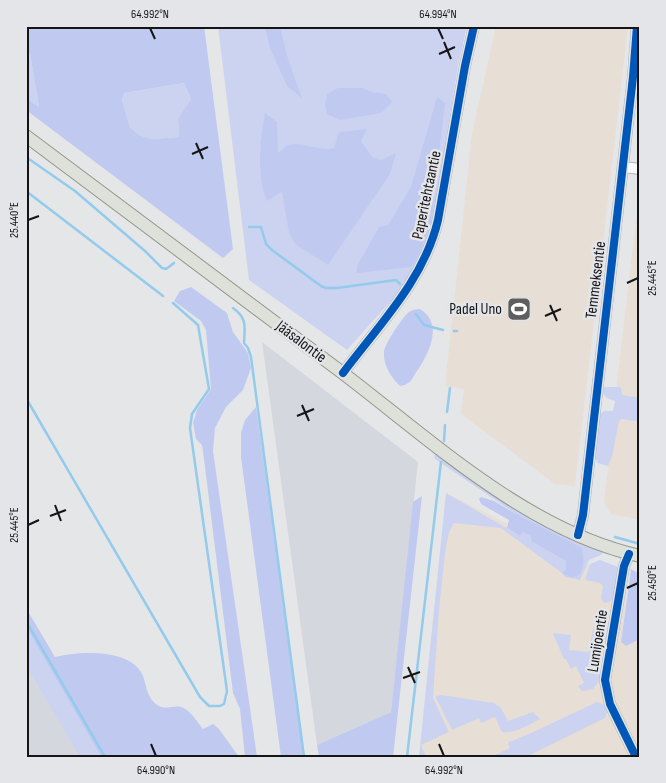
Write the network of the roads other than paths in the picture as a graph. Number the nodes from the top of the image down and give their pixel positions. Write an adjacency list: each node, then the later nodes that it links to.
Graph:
1 (474, 26): 6 (street, Paperitehtaantie)
2 (637, 26): 4 (street, Temmeksentie)
3 (26, 136): 6 (main road, Jääsalontie)
4 (623, 167): 5 (street); 7 (street, Temmeksentie)
5 (640, 169)
6 (343, 373): 7 (main road, Jääsalontie)
7 (578, 535): 8 (main road, Jääsalontie)
8 (634, 555): 9 (street, Lumijoentie)
9 (636, 757)

